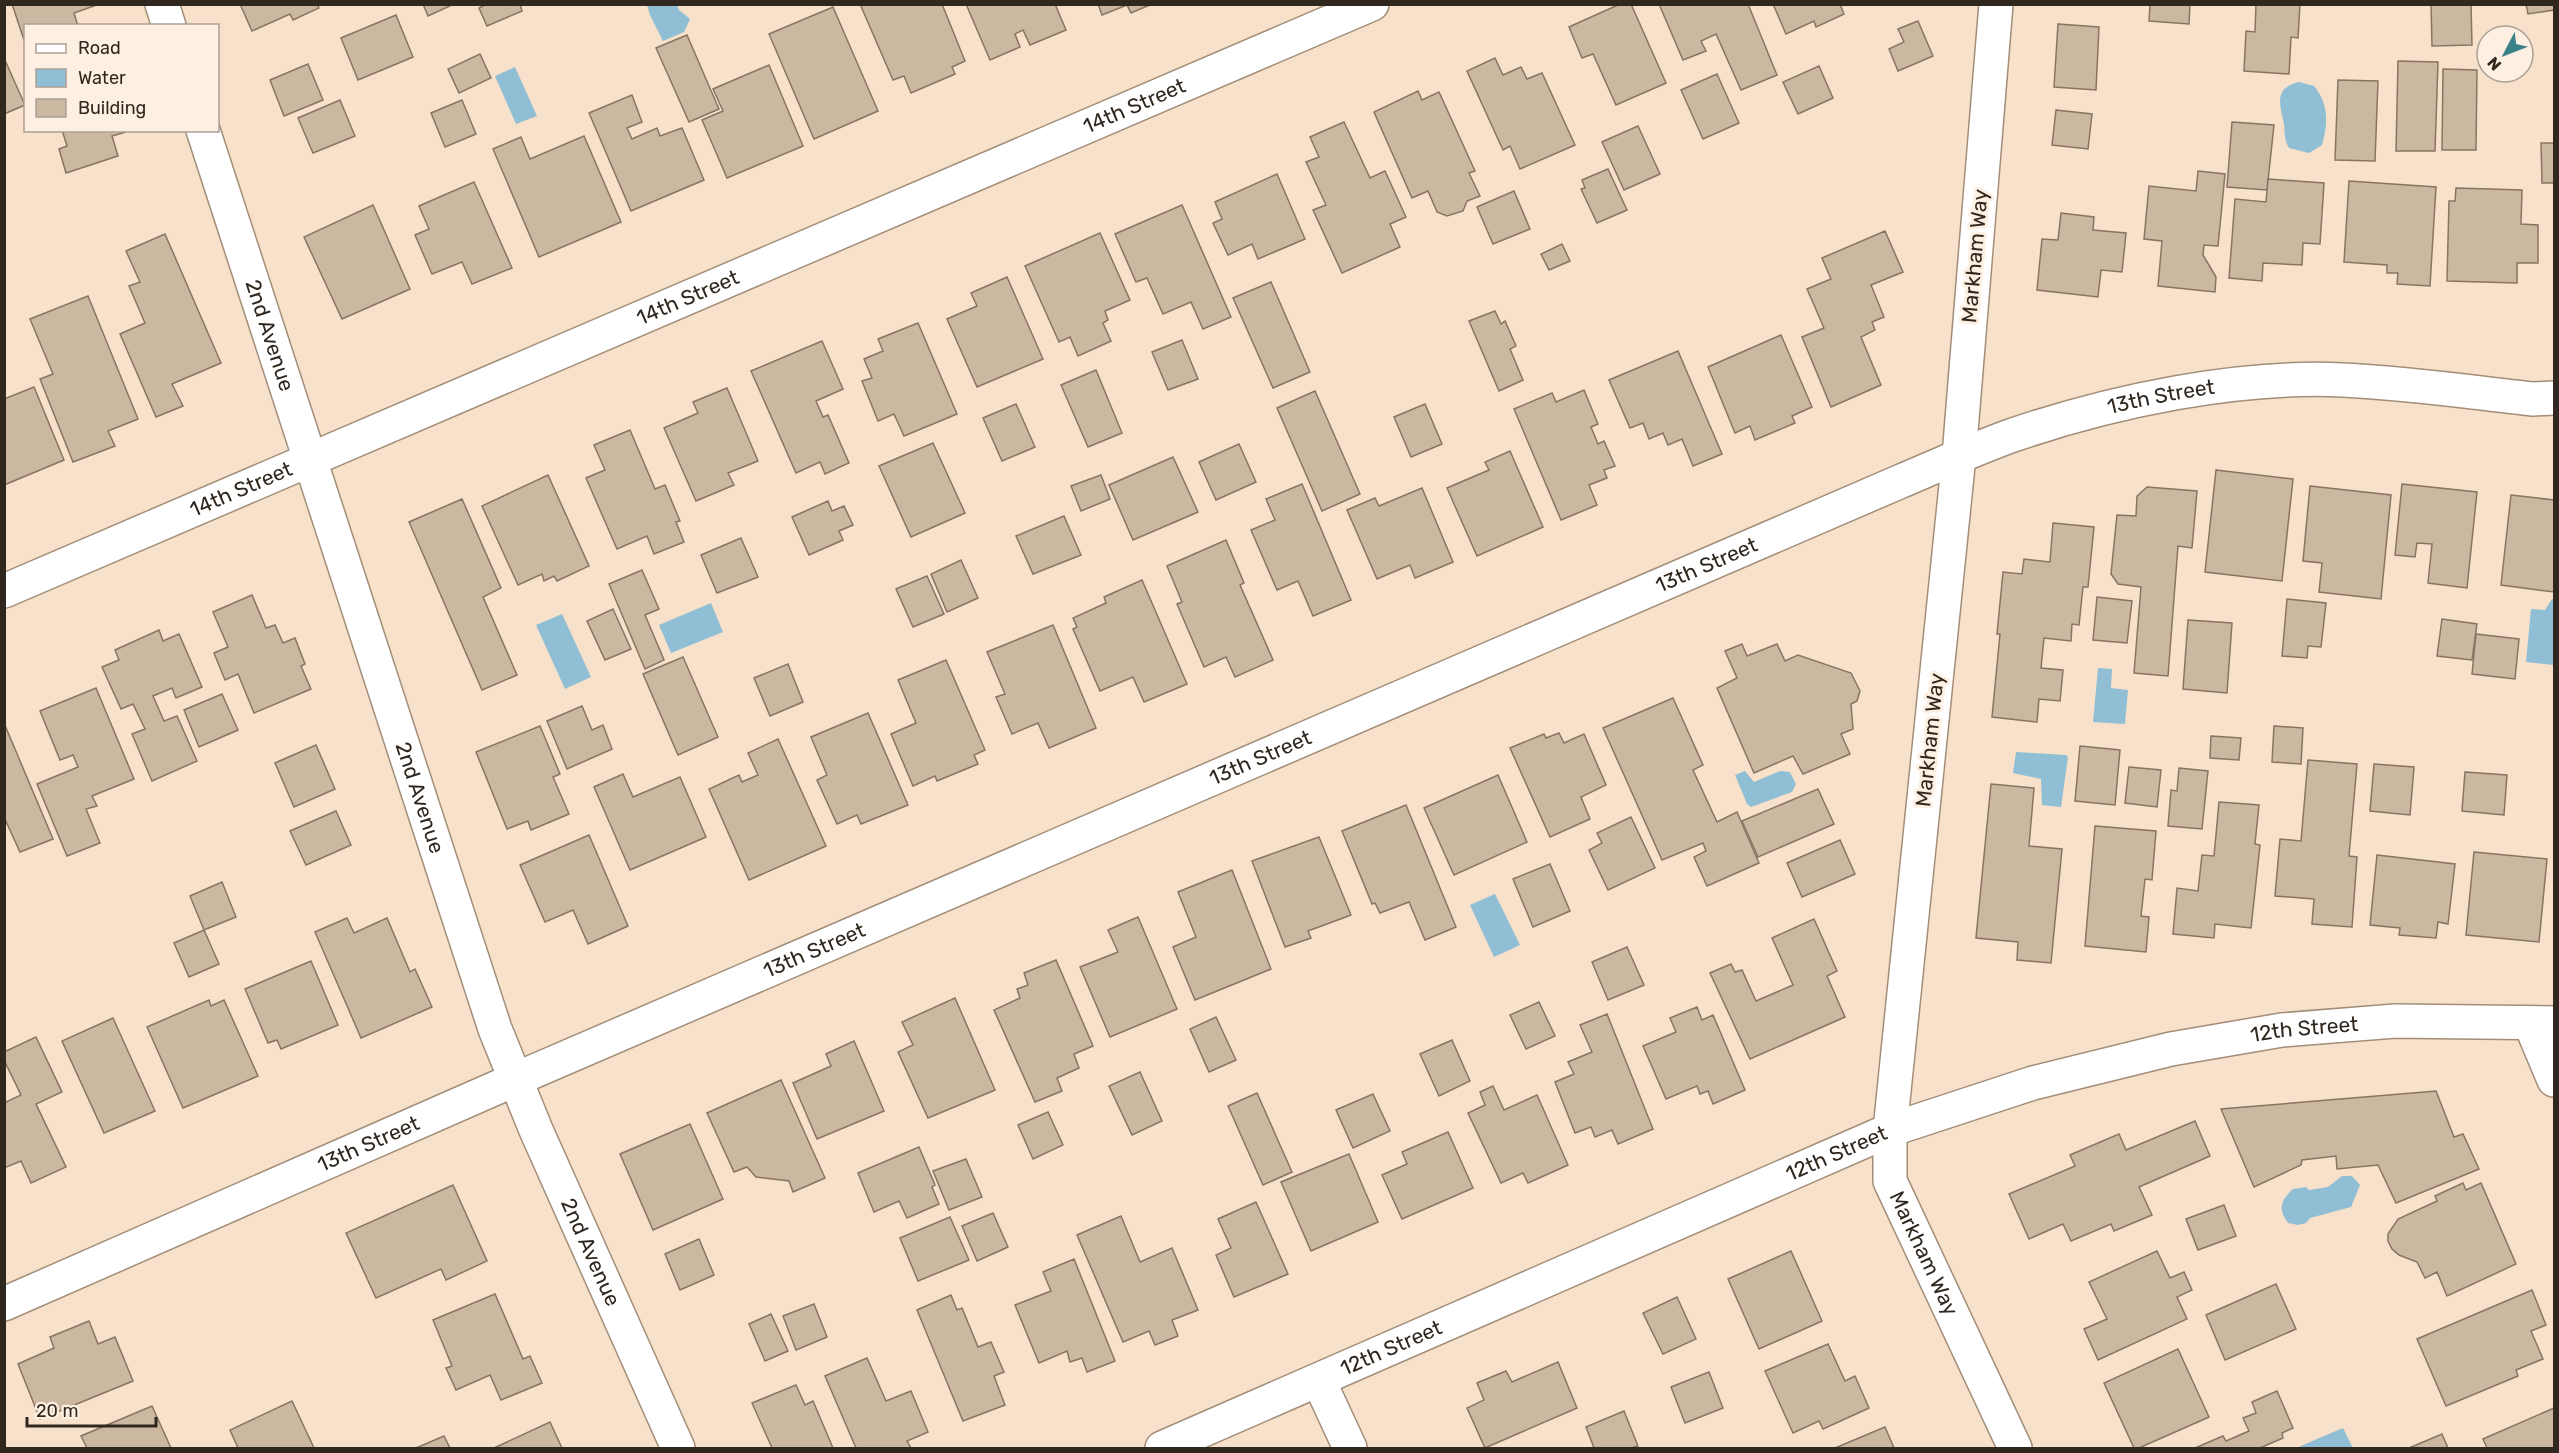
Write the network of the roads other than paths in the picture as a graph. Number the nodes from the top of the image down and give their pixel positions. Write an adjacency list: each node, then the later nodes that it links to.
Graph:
1 (162, 4): 4 (street)
2 (1372, 4): 8 (street, 14th Street)
3 (1996, 4): 7 (street, Markham Way)
4 (168, 24)
5 (204, 132): 8 (street, 2nd Avenue)
6 (2554, 398): 7 (street, 13th Street)
7 (1959, 456): 11 (street, 13th Street); 13 (street, Markham Way)
8 (310, 459): 9 (street, 14th Street); 11 (street, 2nd Avenue)
9 (4, 591)
10 (2542, 1023): 12 (street); 13 (street, 12th Street)
11 (514, 1080): 14 (street, 13th Street); 16 (street, 2nd Avenue)
12 (2554, 1080)
13 (1890, 1131): 15 (street, 12th Street); 19 (street, Markham Way)
14 (4, 1304)
15 (1319, 1381): 17 (street, 12th Street); 18 (street)
16 (678, 1449)
17 (1162, 1449)
18 (1350, 1449)
19 (2015, 1449)

